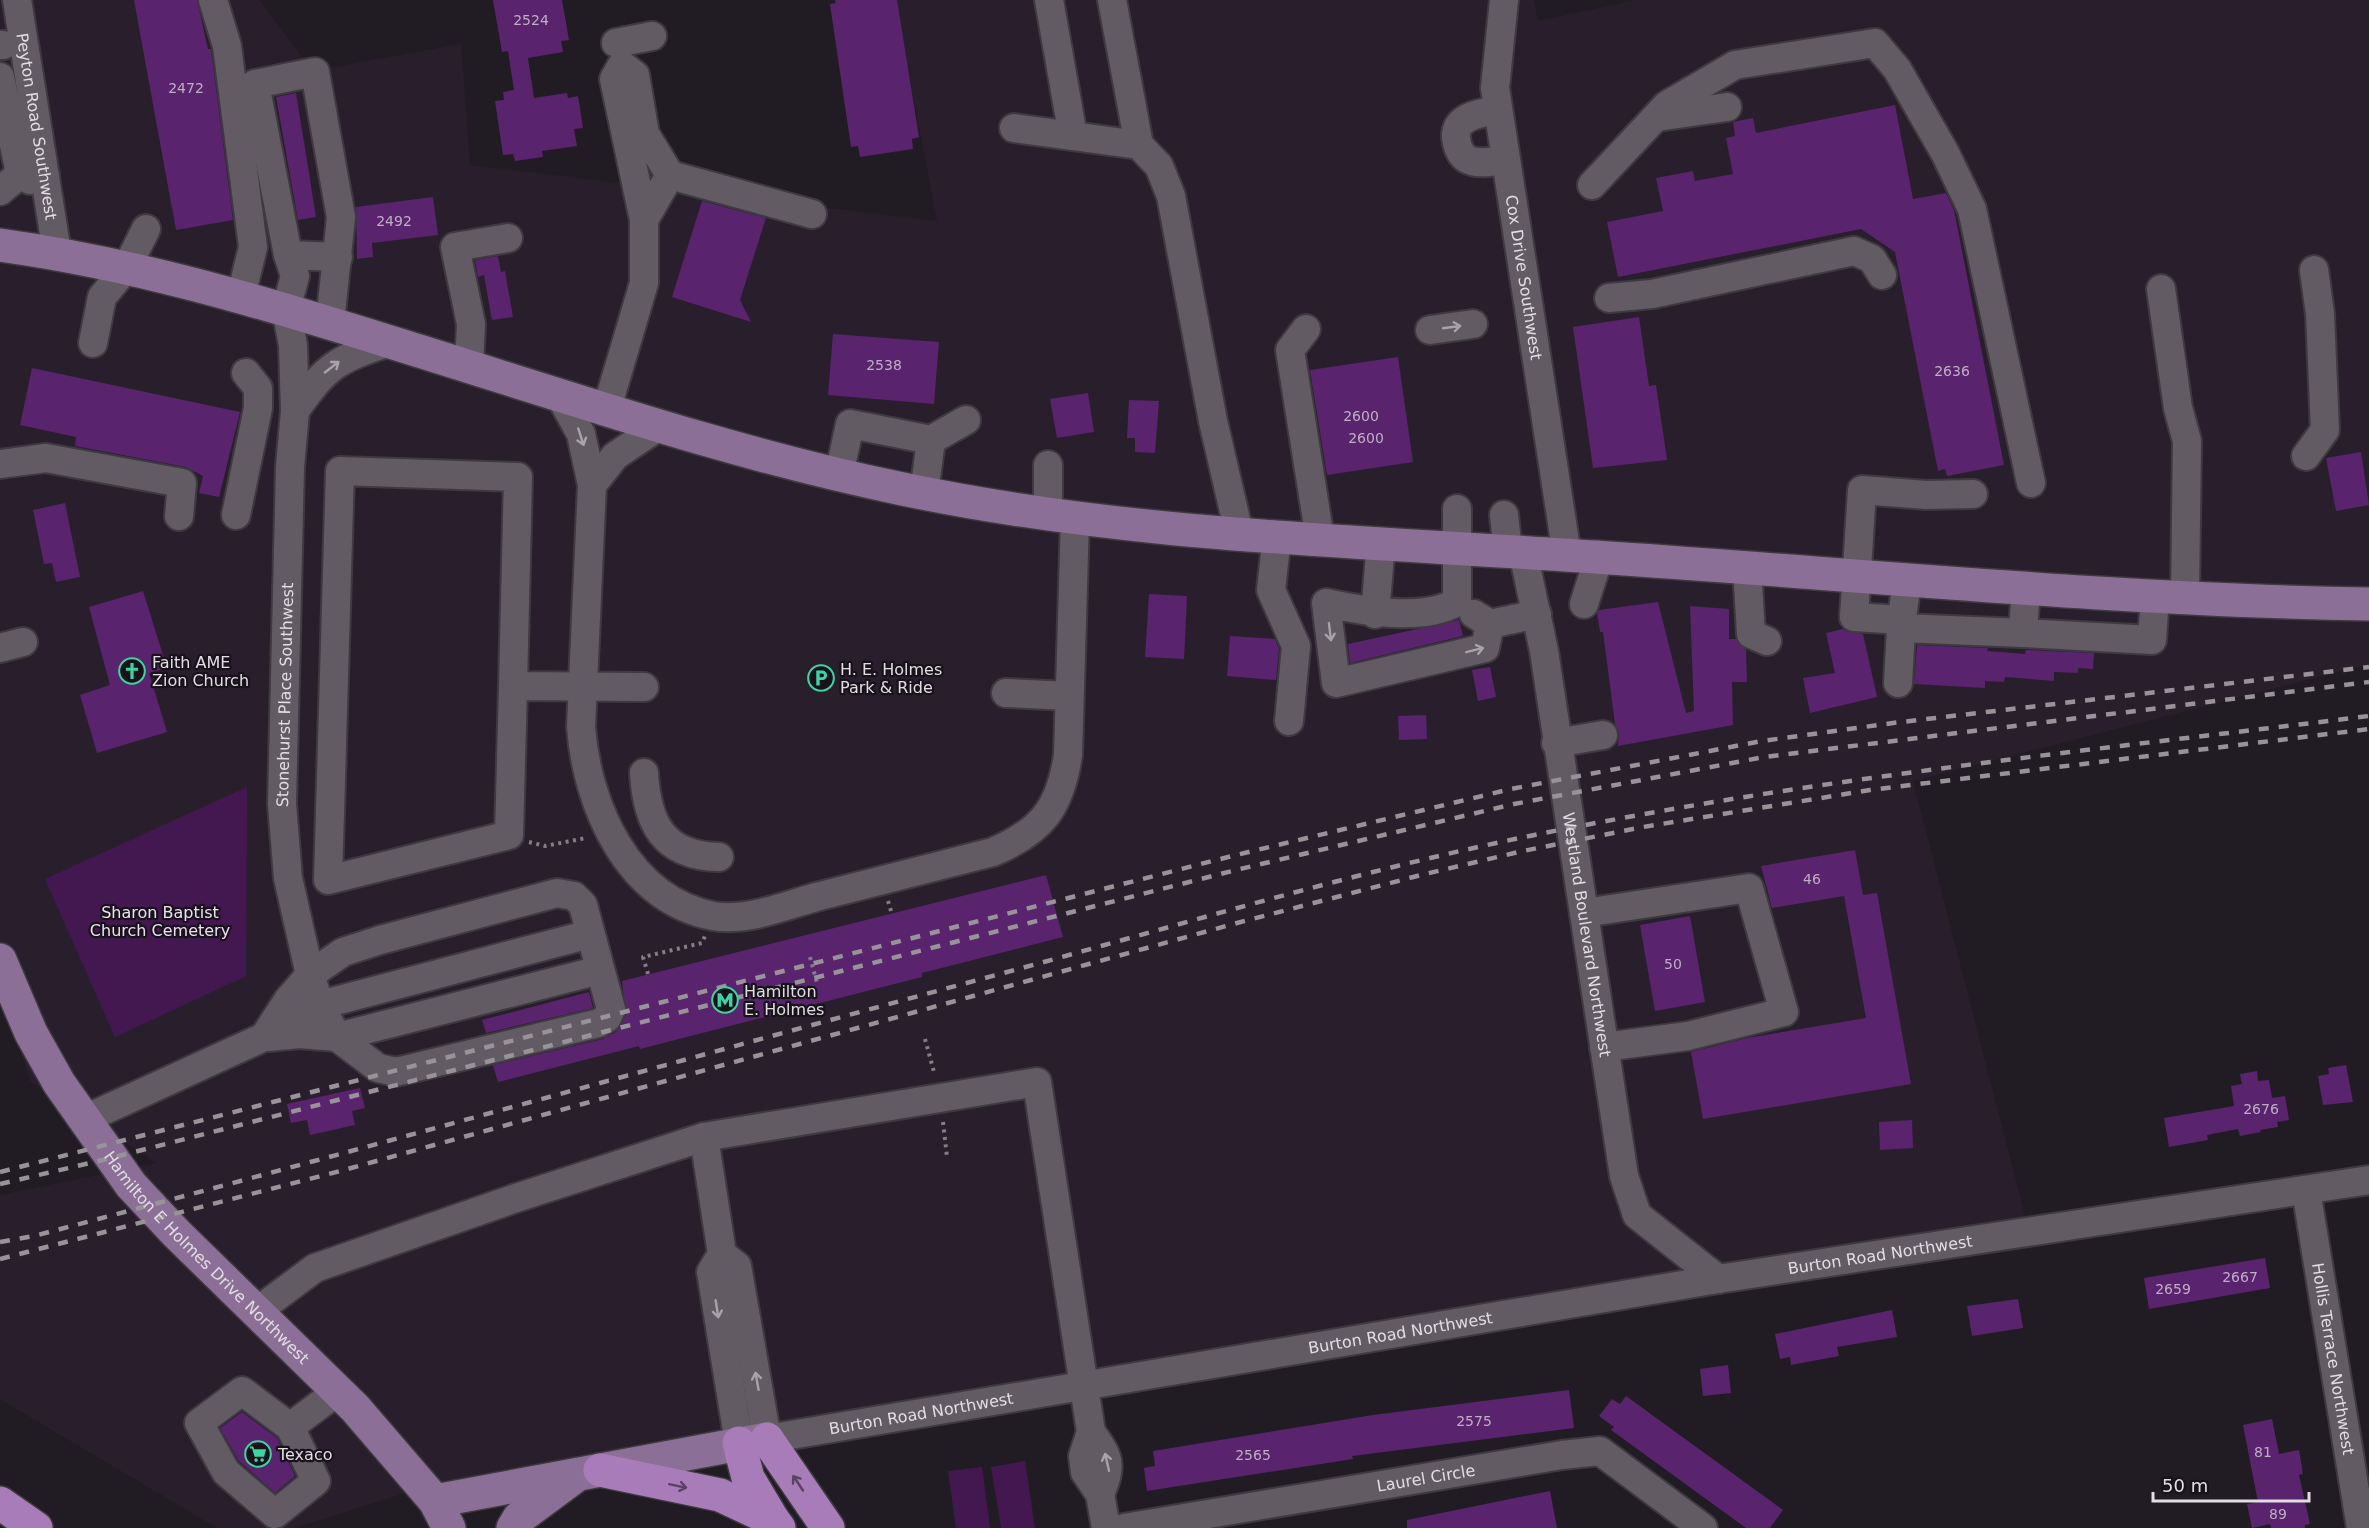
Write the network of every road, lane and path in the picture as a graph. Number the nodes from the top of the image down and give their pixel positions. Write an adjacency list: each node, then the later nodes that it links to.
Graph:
1 (17, 0): 8 (street, Peyton Road Southwest)
2 (213, 0): 33 (street)
3 (1048, 0): 14 (street)
4 (1113, 0): 15 (street)
5 (1504, 0): 11 (street, Cox Drive Southwest)
6 (652, 36): 7 (street)
7 (616, 43)
8 (7, 44): 18 (street, Peyton Road Southwest)
9 (0, 77): 18 (street)
10 (1727, 107): 12 (street)
11 (1498, 110): 16 (street, Cox Drive Southwest); 16 (street)
12 (1655, 117): 19 (street); 54 (street)
13 (1014, 128): 14 (street)
14 (1073, 136): 15 (street)
15 (1139, 145): 63 (street)
16 (1505, 160): 69 (street, Cox Drive Southwest)
17 (670, 175): 20 (street); 21 (street); 21 (street)
18 (22, 181): 25 (street, Peyton Road Southwest)
19 (1592, 185)
20 (812, 214)
21 (644, 220): 45 (street)
22 (146, 229): 29 (street)
23 (508, 238): 42 (street)
24 (0, 245): 25 (main road)
25 (45, 251): 26 (main road); 29 (main road)
26 (0, 255)
27 (288, 255): 28 (street); 28 (street); 35 (street)
28 (338, 257): 36 (street)
29 (127, 267): 33 (main road); 41 (street)
30 (2314, 270): 50 (street)
31 (1882, 275): 34 (street)
32 (2161, 289): 74 (street)
33 (241, 296): 35 (main road)
34 (1609, 297)
35 (286, 309): 36 (main road); 46 (street, Stonehurst Place Southwest)
36 (330, 323): 40 (main road)
37 (1473, 324): 39 (street, one-way to 37)
38 (1306, 328): 65 (street)
39 (1430, 330)
40 (390, 342): 42 (main road); 46 (street, Stonehurst Place Southwest, one-way to 40)
41 (93, 343)
42 (469, 366): 44 (main road)
43 (246, 373): 59 (street)
44 (559, 393): 45 (main road); 55 (street, one-way to 55)
45 (607, 408): 48 (main road)
46 (295, 411): 104 (street, Stonehurst Place Southwest)
47 (966, 420): 49 (street)
48 (661, 425): 53 (main road); 55 (street)
49 (931, 440): 53 (street); 56 (street)
50 (2306, 456)
51 (0, 464): 61 (street)
52 (1048, 465): 62 (street)
53 (839, 475): 56 (main road)
54 (2031, 483)
55 (592, 485): 86 (street)
56 (924, 494): 62 (main road)
57 (1973, 494): 71 (street)
58 (1457, 509): 67 (street)
59 (236, 515)
60 (1504, 515): 68 (street, Westland Boulevard Northwest)
61 (179, 516)
62 (1061, 516): 63 (main road); 89 (street)
63 (1239, 533): 64 (main road)
64 (1277, 536): 65 (main road); 90 (street)
65 (1320, 539): 66 (main road)
66 (1381, 543): 67 (main road); 78 (street)
67 (1455, 548): 68 (main road); 75 (street)
68 (1516, 552): 69 (main road); 79 (street, Westland Boulevard Northwest)
69 (1583, 556): 70 (main road); 76 (street)
70 (1747, 567): 71 (main road); 83 (street)
71 (1857, 574): 72 (main road); 81 (street)
72 (1907, 578): 73 (main road); 81 (street)
73 (2026, 586): 74 (main road); 82 (street)
74 (2170, 597): 77 (main road); 82 (street)
75 (1457, 602): 78 (street); 80 (street)
76 (1584, 604)
77 (2369, 604)
78 (1376, 614): 80 (street, one-way to 80)
79 (1537, 614): 80 (street); 92 (street, Westland Boulevard Northwest)
80 (1490, 624)
81 (1902, 624): 82 (street); 84 (street)
82 (2023, 633)
83 (1767, 641)
84 (1898, 683)
85 (513, 686): 86 (street); 95 (street); 95 (street)
86 (581, 687): 87 (street); 94 (street)
87 (644, 687)
88 (1006, 693): 89 (street)
89 (1069, 696): 98 (street)
90 (1288, 721)
91 (1604, 735): 92 (street)
92 (1556, 742): 97 (street, Westland Boulevard Northwest)
93 (644, 773): 96 (street)
94 (610, 832): 95 (path); 98 (street)
95 (509, 835)
96 (719, 857)
97 (1584, 913): 110 (street, Westland Boulevard Northwest); 110 (street)
98 (714, 916): 103 (path)
99 (590, 934): 102 (street); 104 (street); 106 (street)
100 (810, 957): 105 (path)
101 (0, 960): 113 (main road, Hamilton E Holmes Drive Northwest)
102 (600, 970): 107 (street); 107 (street)
103 (648, 974)
104 (310, 975): 106 (street, Stonehurst Place Southwest); 108 (street)
105 (817, 983)
106 (320, 1005): 107 (street, Stonehurst Place Southwest); 108 (street)
107 (337, 1036): 108 (street)
108 (264, 1037): 113 (street)
109 (926, 1039): 111 (path)
110 (1604, 1047): 118 (street, Westland Boulevard Northwest)
111 (934, 1072)
112 (942, 1118): 115 (path)
113 (83, 1120): 119 (main road, Hamilton E Holmes Drive Northwest)
114 (704, 1137): 119 (street); 120 (street); 123 (street)
115 (947, 1157)
116 (2369, 1180): 117 (street, Burton Road Northwest)
117 (2306, 1190): 118 (street, Burton Road Northwest); 134 (street, Hollis Terrace Northwest)
118 (1718, 1279): 120 (street, Burton Road Northwest)
119 (256, 1312): 121 (main road, Hamilton E Holmes Drive Northwest)
120 (1084, 1387): 123 (street, Burton Road Northwest); 132 (street)
121 (338, 1391): 122 (street); 126 (main road, Hamilton E Holmes Drive Northwest)
122 (290, 1427)
123 (753, 1441): 124 (main road, Burton Road Northwest); 127 (highway); 131 (highway, one-way to 123)
124 (589, 1472): 126 (main road, Burton Road Northwest); 127 (highway, one-way to 127); 130 (main road)
125 (0, 1503): 129 (highway)
126 (442, 1514)
127 (776, 1524)
128 (1701, 1527): 133 (street, Laurel Circle)
129 (36, 1528)
130 (513, 1528)
131 (828, 1528)
132 (1106, 1528)
133 (1124, 1528)
134 (2361, 1528)

